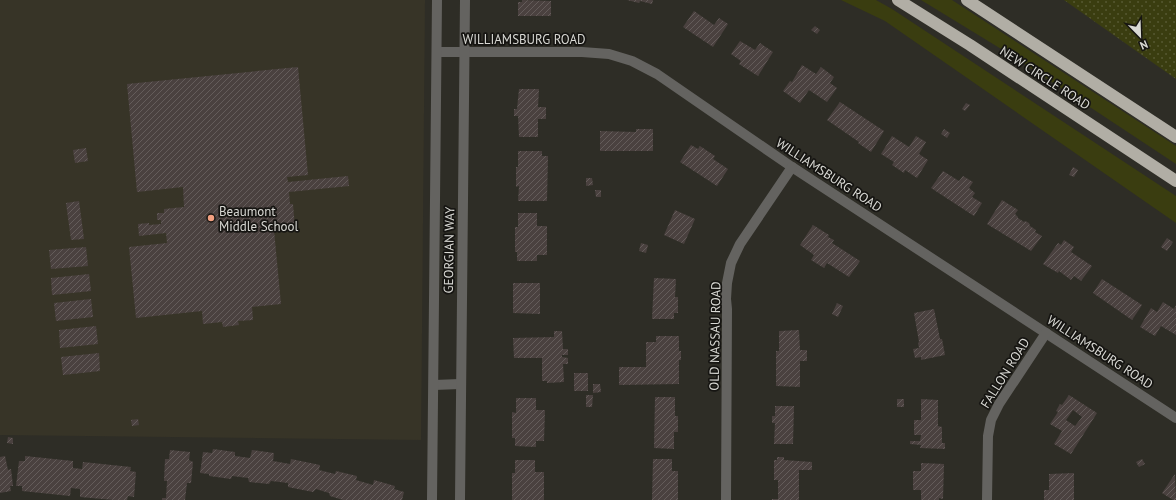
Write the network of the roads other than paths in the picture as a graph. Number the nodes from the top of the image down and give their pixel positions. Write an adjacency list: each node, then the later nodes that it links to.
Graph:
1 (437, 0): 5 (street, GEORGIAN WAY)
2 (465, 0): 6 (street, GEORGIAN WAY)
3 (898, 0): 9 (highway, NEW CIRCLE ROAD)
4 (966, 0): 7 (highway, NEW CIRCLE ROAD)
5 (437, 52): 6 (street, WILLIAMSBURG ROAD); 12 (street, GEORGIAN WAY)
6 (464, 52): 8 (street, WILLIAMSBURG ROAD); 11 (street, GEORGIAN WAY)
7 (1176, 137)
8 (792, 166): 10 (street, WILLIAMSBURG ROAD); 16 (street, OLD NASSAU ROAD)
9 (1176, 181)
10 (1046, 333): 13 (street, WILLIAMSBURG ROAD); 17 (street, FALLON ROAD)
11 (460, 384): 12 (street); 15 (street, GEORGIAN WAY)
12 (434, 385): 14 (street, GEORGIAN WAY)
13 (1176, 418)
14 (432, 500)
15 (460, 500)
16 (726, 500)
17 (987, 500)

